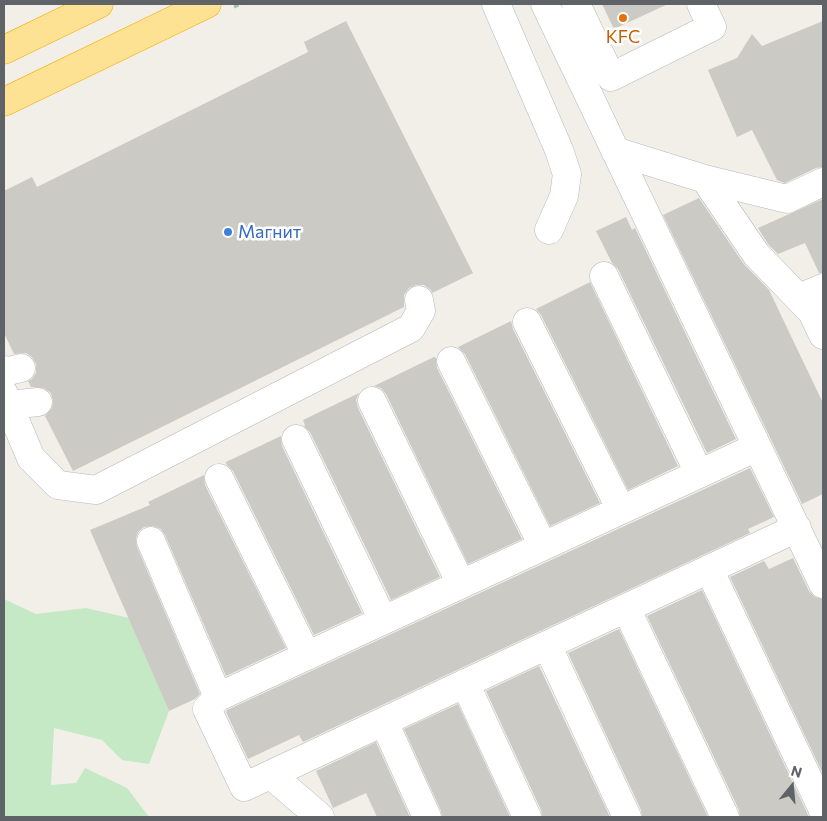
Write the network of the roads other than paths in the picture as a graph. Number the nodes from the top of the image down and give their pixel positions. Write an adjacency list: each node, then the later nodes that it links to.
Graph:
1 (99, 4): 7 (highway)
2 (207, 4): 8 (highway)
3 (496, 4): 12 (lane)
4 (545, 4): 9 (lane)
5 (576, 4): 6 (lane)
6 (702, 4)
7 (4, 50)
8 (4, 102)
9 (615, 151): 10 (lane); 23 (lane)
10 (705, 179): 11 (lane); 14 (lane)
11 (823, 182)
12 (549, 230)
13 (604, 276): 24 (lane)
14 (811, 293): 17 (lane)
15 (419, 300): 21 (lane)
16 (528, 322): 26 (lane)
17 (823, 335)
18 (451, 360): 29 (lane)
19 (38, 402): 21 (lane)
20 (372, 402): 31 (lane)
21 (8, 416)
22 (296, 439): 34 (lane)
23 (757, 446): 24 (lane); 27 (lane)
24 (699, 473): 26 (lane)
25 (219, 478): 36 (lane)
26 (621, 510): 29 (lane)
27 (796, 528): 30 (lane); 32 (lane)
28 (151, 541): 38 (lane)
29 (543, 546): 31 (lane)
30 (709, 569): 33 (lane); 41 (lane)
31 (461, 584): 34 (lane)
32 (823, 584)
33 (626, 608): 35 (lane); 46 (lane)
34 (383, 620): 36 (lane)
35 (547, 645): 37 (lane); 45 (lane)
36 (307, 656): 38 (lane)
37 (465, 683): 39 (lane); 44 (lane)
38 (218, 698): 40 (lane)
39 (384, 722): 40 (lane); 43 (lane)
40 (271, 775): 42 (lane)
41 (823, 810)
42 (320, 817)
43 (427, 817)
44 (527, 817)
45 (628, 817)
46 (725, 817)

